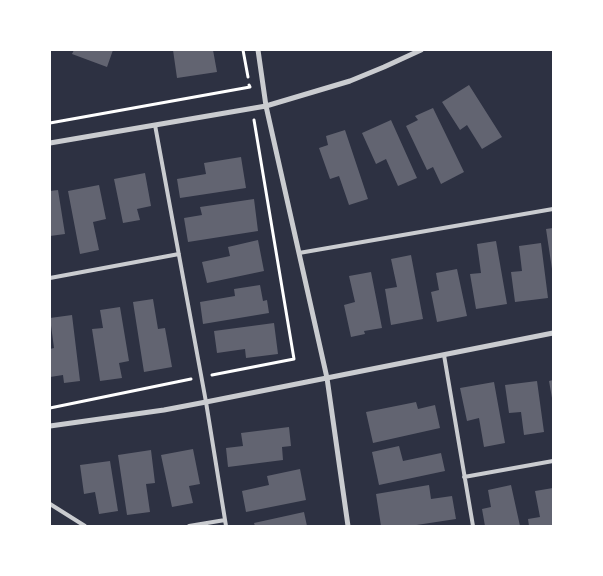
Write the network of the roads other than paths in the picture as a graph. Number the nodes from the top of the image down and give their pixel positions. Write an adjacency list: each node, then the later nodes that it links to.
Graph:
1 (258, 50): 3 (street)
2 (421, 50): 3 (street)
3 (266, 106): 4 (street); 7 (street)
4 (155, 125): 5 (street); 8 (lane)
5 (50, 143)
6 (553, 209): 7 (lane)
7 (299, 253): 12 (street)
8 (179, 254): 9 (lane); 13 (lane)
9 (50, 278)
10 (553, 333): 11 (street)
11 (444, 354): 12 (street); 16 (lane)
12 (327, 378): 13 (street); 22 (street)
13 (206, 402): 14 (street); 18 (lane)
14 (50, 426)
15 (553, 461): 16 (lane)
16 (464, 477): 23 (lane)
17 (50, 504): 19 (lane)
18 (225, 520): 20 (lane); 21 (lane)
19 (85, 526)
20 (189, 526)
21 (226, 526)
22 (348, 526)
23 (473, 526)

